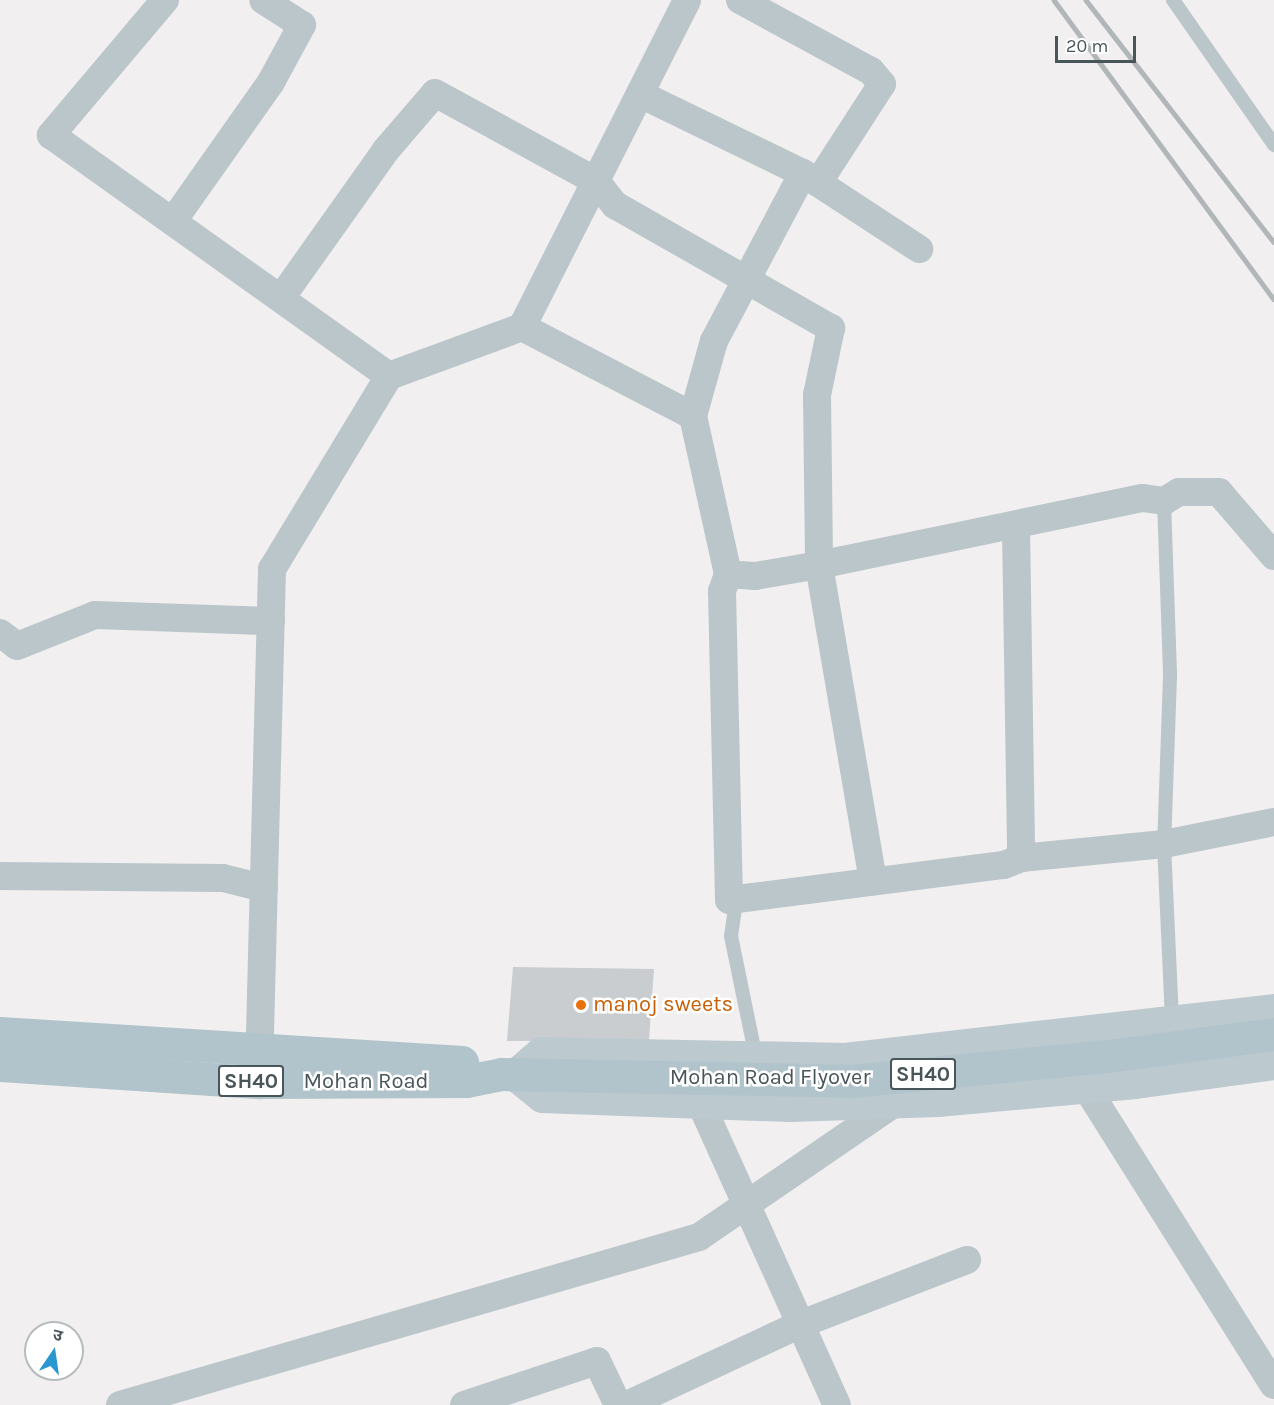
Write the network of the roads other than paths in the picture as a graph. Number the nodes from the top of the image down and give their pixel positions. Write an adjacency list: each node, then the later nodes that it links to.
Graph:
1 (165, 0): 10 (street)
2 (263, 0): 10 (street)
3 (687, 0): 6 (street)
4 (740, 0): 8 (street)
5 (1173, 0): 7 (lane)
6 (640, 94): 8 (street); 9 (street)
7 (1274, 145)
8 (811, 178): 11 (street); 12 (street)
9 (596, 181): 12 (street); 13 (street); 14 (street)
10 (173, 221): 13 (street)
11 (919, 249)
12 (747, 280): 16 (street); 20 (street)
13 (281, 298): 15 (street)
14 (522, 327): 15 (street); 16 (street)
15 (389, 376): 22 (street)
16 (693, 416): 21 (street)
17 (1164, 501): 18 (street); 19 (street); 25 (lane)
18 (1016, 528): 20 (street); 26 (street)
19 (1274, 556)
20 (819, 565): 21 (street); 28 (street)
21 (728, 574): 30 (street)
22 (271, 621): 23 (street); 29 (street)
23 (0, 633)
24 (1274, 822): 25 (street)
25 (1164, 844): 26 (street); 32 (lane)
26 (1021, 858): 28 (street)
27 (0, 876): 29 (street)
28 (873, 881): 30 (street)
29 (264, 888): 35 (street)
30 (729, 900): 36 (lane)
31 (1274, 1010): 32 (street)
32 (1172, 1026): 36 (street)
33 (0, 1033): 35 (main road)
34 (1274, 1034): 39 (main road, Mohan Road Flyover / SH40)
35 (260, 1047): 39 (main road); 40 (street)
36 (756, 1059): 39 (street)
37 (1274, 1063): 41 (street)
38 (0, 1065): 40 (main road, Mohan Road / SH40)
39 (508, 1074): 40 (main road, Mohan Road / SH40); 43 (street)
40 (259, 1082)
41 (1086, 1087): 42 (street); 47 (street)
42 (896, 1102): 43 (street); 44 (street)
43 (701, 1104): 44 (street)
44 (747, 1204): 46 (street); 48 (street)
45 (966, 1260): 46 (street)
46 (801, 1324): 51 (street); 52 (street)
47 (1274, 1385)
48 (132, 1403)
49 (465, 1405): 50 (street)
50 (618, 1405)
51 (627, 1405)
52 (837, 1405)

